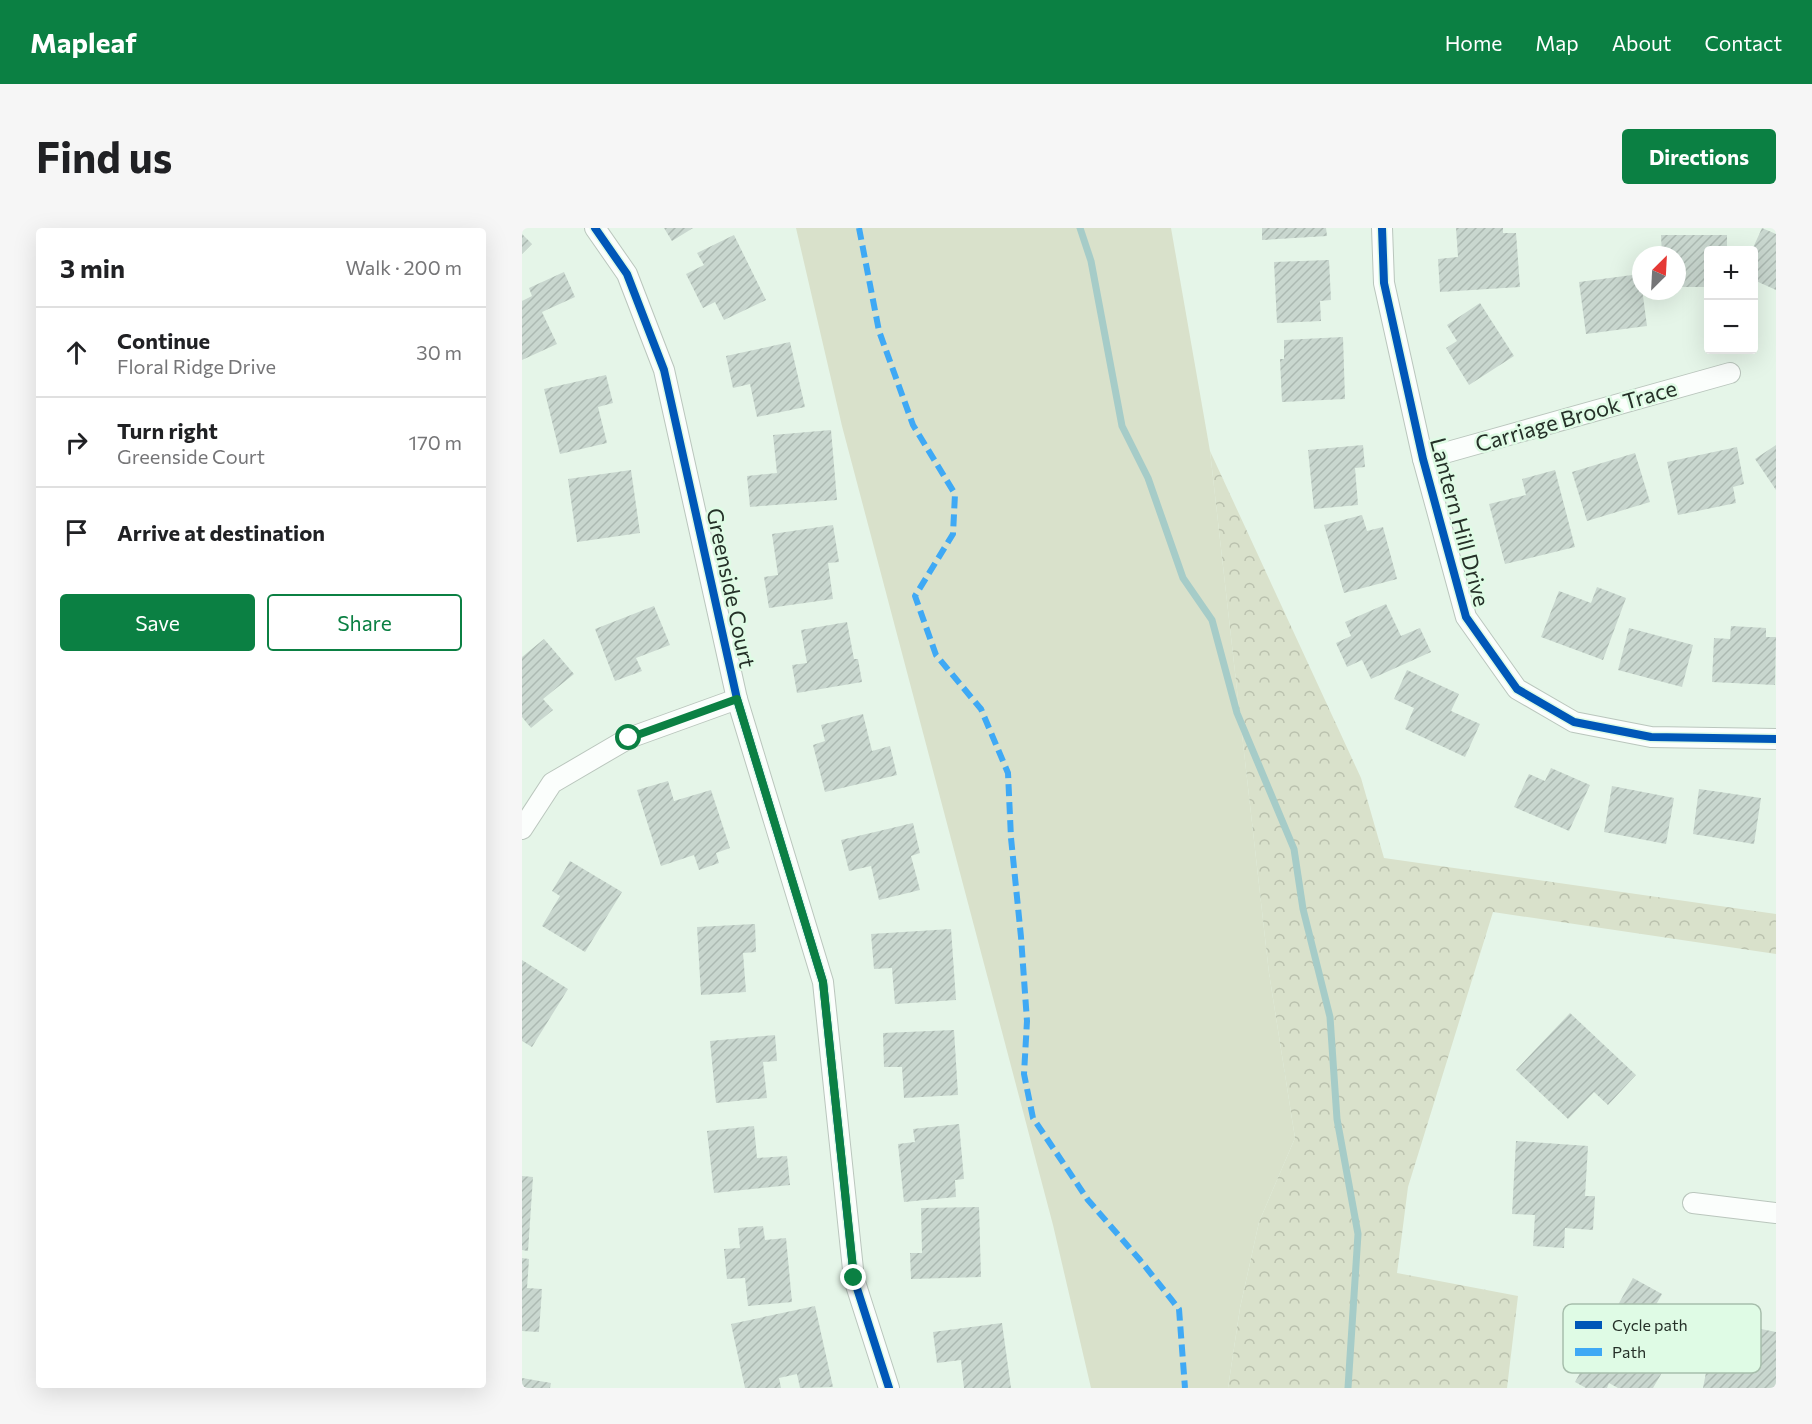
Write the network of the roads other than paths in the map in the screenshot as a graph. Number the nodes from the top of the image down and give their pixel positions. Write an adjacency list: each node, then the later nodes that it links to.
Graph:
1 (595, 228): 5 (street, Greenside Court)
2 (1382, 228): 4 (street, Lantern Hill Drive)
3 (1730, 373): 4 (street, Carriage Brook Trace)
4 (1423, 459): 6 (street, Lantern Hill Drive)
5 (737, 699): 7 (street); 10 (street, Greenside Court)
6 (1776, 740)
7 (522, 829)
8 (1693, 1203): 9 (street)
9 (1776, 1213)
10 (889, 1388)

